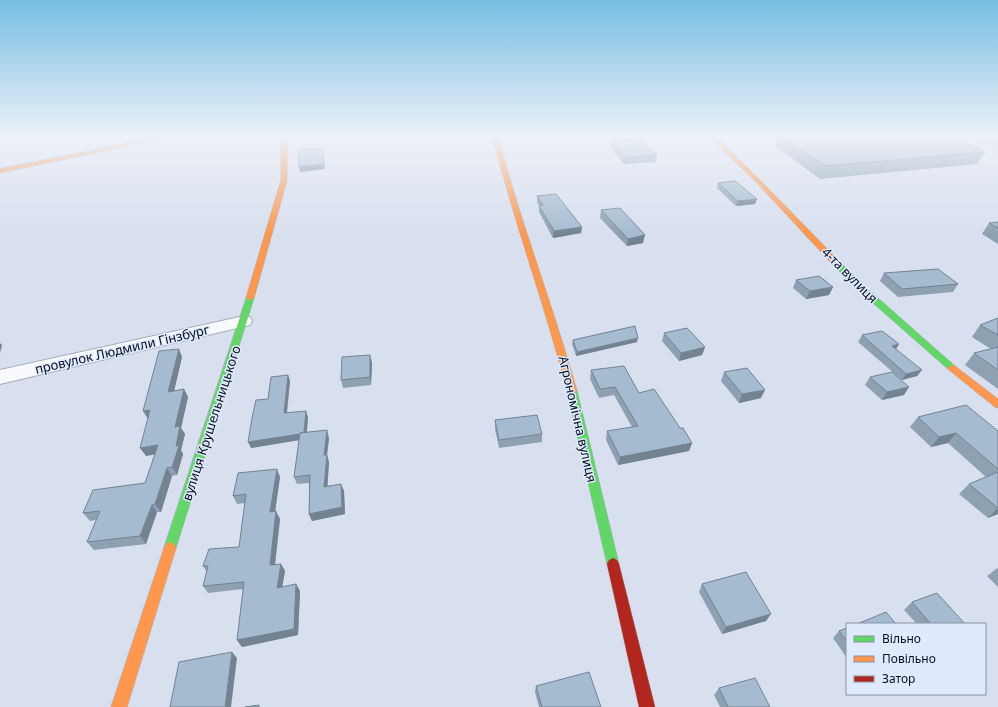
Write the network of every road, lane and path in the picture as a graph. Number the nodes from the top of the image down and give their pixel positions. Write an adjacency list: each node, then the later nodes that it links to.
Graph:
1 (15, 168): 5 (street)
2 (284, 168): 6 (street, вулиця Крушельницького)
3 (503, 168): 10 (street, Агрономічна вулиця)
4 (745, 168): 8 (street, 4-та вулиця)
5 (0, 171)
6 (244, 322): 7 (street, провулок Людмили Гінзбург); 9 (street, вулиця Крушельницького)
7 (0, 377)
8 (998, 404)
9 (119, 707)
10 (647, 707)

